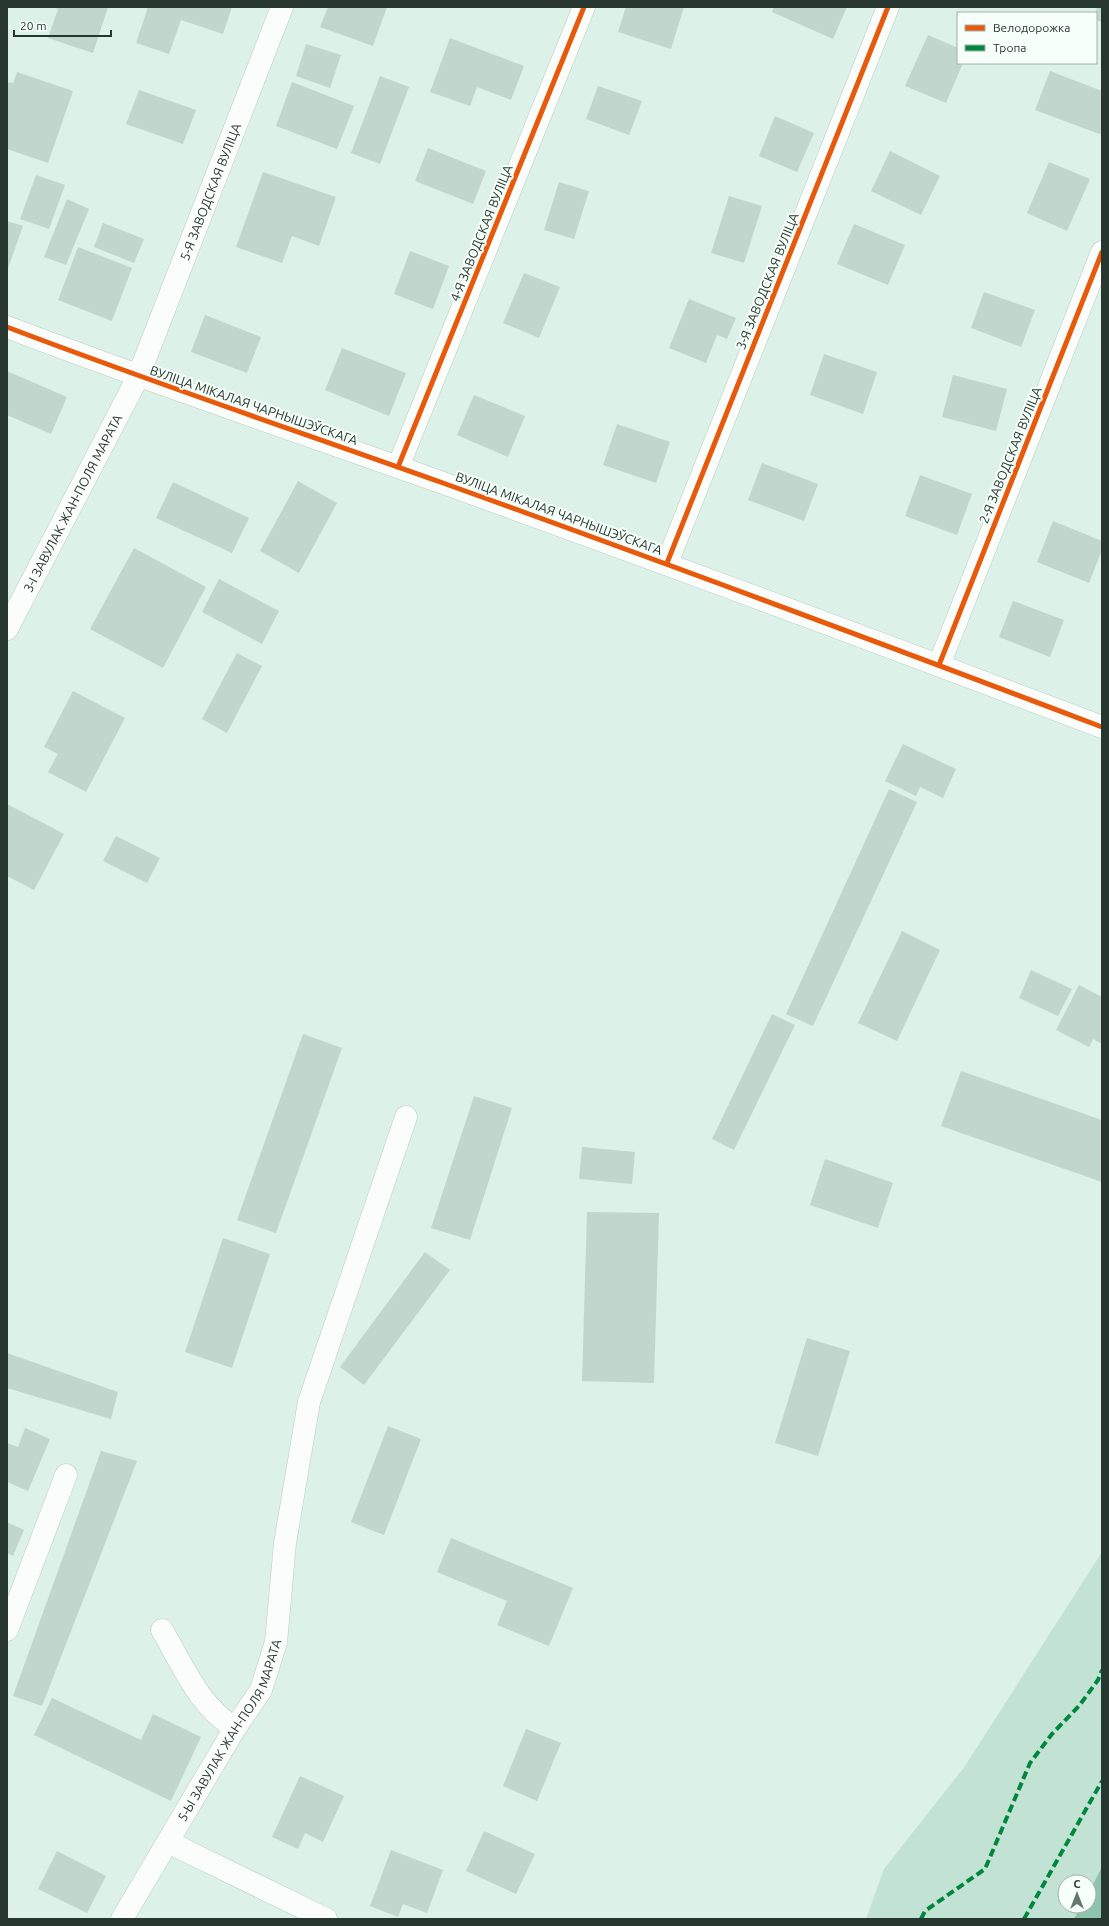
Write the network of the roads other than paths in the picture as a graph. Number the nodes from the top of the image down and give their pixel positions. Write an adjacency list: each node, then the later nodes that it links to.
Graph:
1 (282, 7): 6 (street, 5-Я ЗАВОДСКАЯ ВУЛІЦА)
2 (584, 7): 7 (street, 4-Я ЗАВОДСКАЯ ВУЛІЦА)
3 (888, 7): 8 (street, 3-Я ЗАВОДСКАЯ ВУЛІЦА)
4 (1102, 252): 10 (street, 2-Я ЗАВОДСКАЯ ВУЛІЦА)
5 (7, 327): 6 (street, ВУЛІЦА МІКАЛАЯ ЧАРНЫШЭЎСКАГА)
6 (138, 377): 7 (street, ВУЛІЦА МІКАЛАЯ ЧАРНЫШЭЎСКАГА); 9 (street, 3-І ЗАВУЛАК ЖАН-ПОЛЯ МАРАТА)
7 (398, 467): 8 (street, ВУЛІЦА МІКАЛАЯ ЧАРНЫШЭЎСКАГА)
8 (667, 564): 10 (street, ВУЛІЦА МІКАЛАЯ ЧАРНЫШЭЎСКАГА)
9 (7, 628)
10 (939, 665): 11 (street, ВУЛІЦА МІКАЛАЯ ЧАРНЫШЭЎСКАГА)
11 (1102, 727)
12 (406, 1117): 16 (street, 5-Ы ЗАВУЛАК ЖАН-ПОЛЯ МАРАТА)
13 (66, 1475): 14 (street)
14 (7, 1630)
15 (162, 1630): 16 (street)
16 (235, 1728): 17 (street, 5-Ы ЗАВУЛАК ЖАН-ПОЛЯ МАРАТА)
17 (168, 1842): 18 (street, 5-Ы ЗАВУЛАК ЖАН-ПОЛЯ МАРАТА); 19 (street)
18 (122, 1919)
19 (326, 1919)

